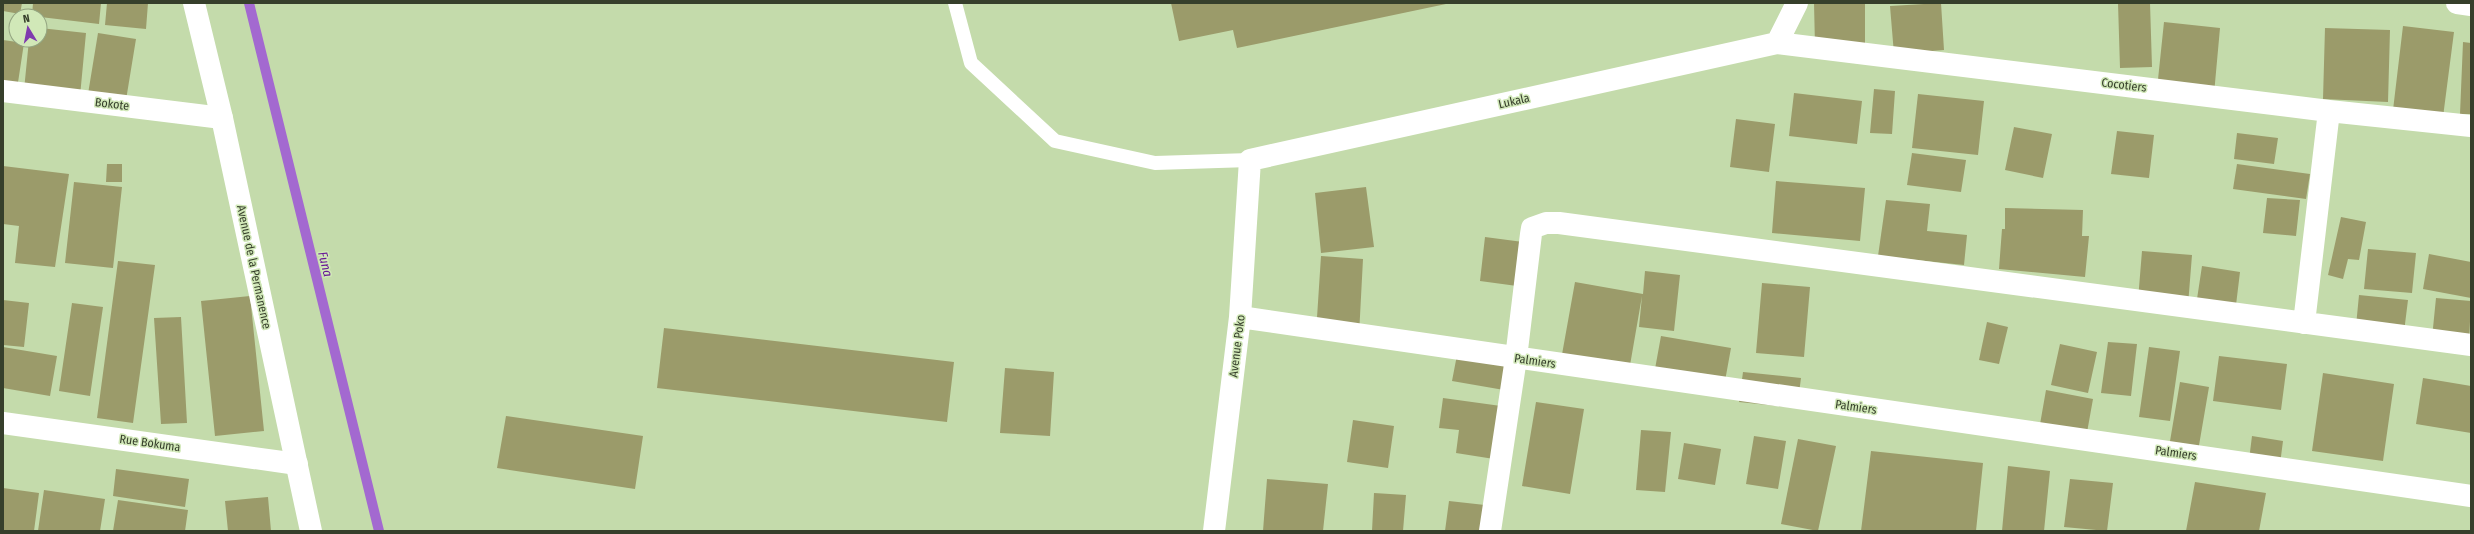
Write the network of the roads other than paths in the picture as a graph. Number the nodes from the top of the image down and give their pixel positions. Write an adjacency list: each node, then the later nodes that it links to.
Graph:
1 (194, 3): 9 (street, Avenue de la Permanence)
2 (955, 3): 11 (lane)
3 (1797, 3): 6 (street)
4 (2457, 3): 5 (street)
5 (2471, 5)
6 (1777, 43): 8 (street, Cocotiers); 11 (street, Lukala)
7 (3, 91): 9 (street, Bokote)
8 (2329, 111): 10 (street, Cocotiers); 13 (street)
9 (222, 118): 17 (street, Avenue de la Permanence)
10 (2471, 126)
11 (1250, 160): 12 (street, Avenue Poko)
12 (1240, 317): 15 (street, Palmiers); 20 (street, Avenue Poko)
13 (2304, 323): 14 (street); 15 (street)
14 (2471, 345)
15 (1516, 358): 18 (street, Palmiers); 21 (street)
16 (3, 423): 17 (street, Rue Bokuma)
17 (297, 464): 19 (street, Avenue de la Permanence)
18 (2471, 496)
19 (311, 531)
20 (1214, 531)
21 (1490, 531)

